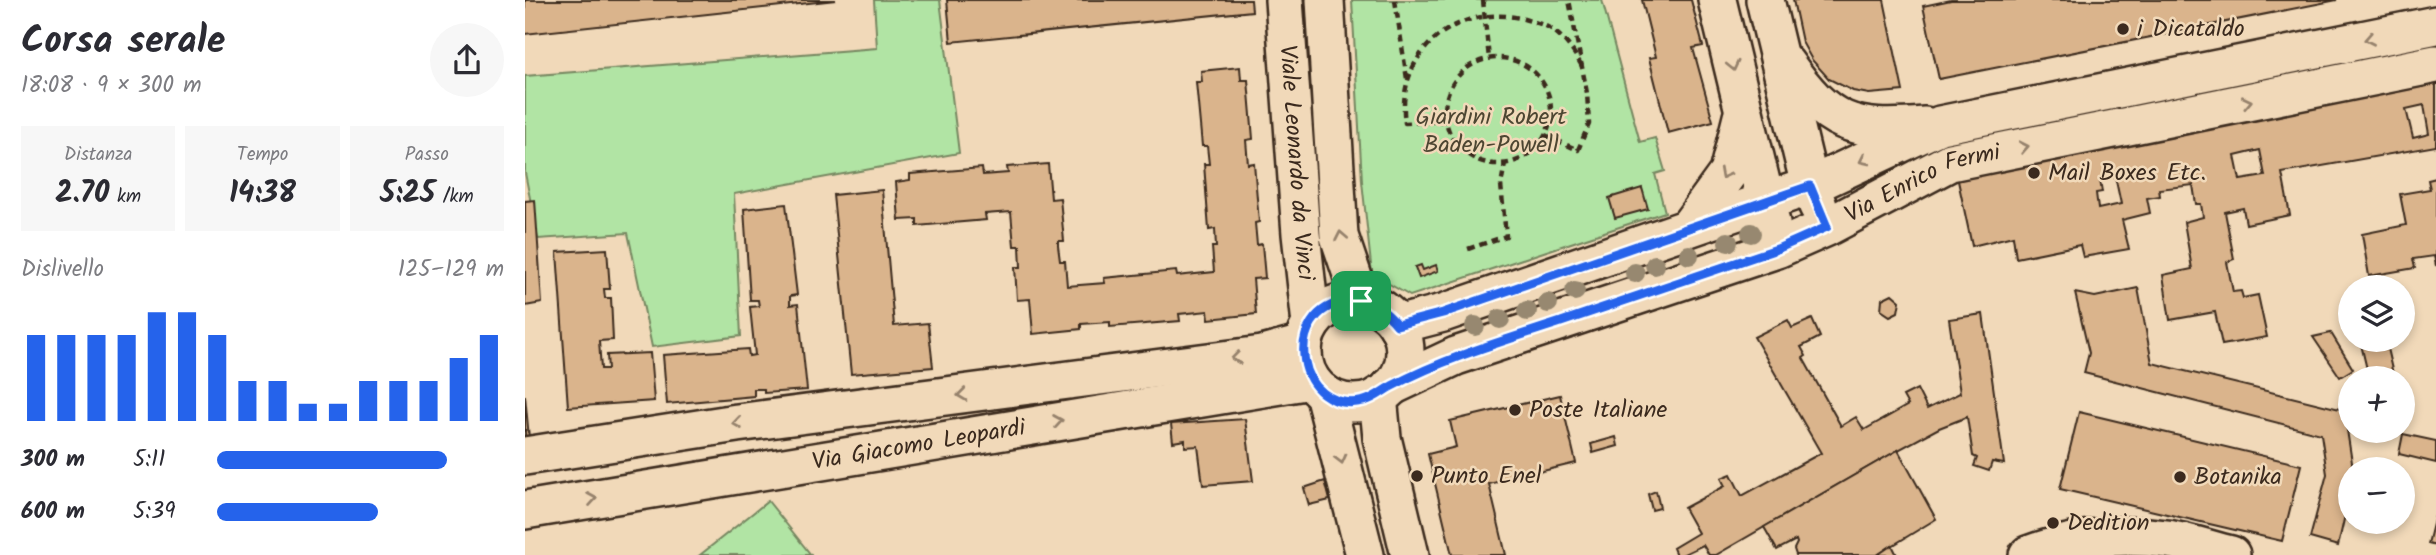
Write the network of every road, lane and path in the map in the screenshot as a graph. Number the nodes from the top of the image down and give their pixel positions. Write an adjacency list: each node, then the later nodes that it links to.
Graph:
1 (1283, 0): 30 (street, Viale Leonardo da Vinci)
2 (1325, 0): 28 (street, Viale Leonardo da Vinci, one-way to 2)
3 (1395, 0): 14 (path)
4 (1483, 0): 8 (path)
5 (1569, 0): 13 (path)
6 (1717, 0): 16 (street, one-way to 16)
7 (1765, 0): 10 (street)
8 (1485, 15): 11 (path); 13 (path); 14 (path)
9 (2436, 25): 15 (street, Via Enrico Fermi, one-way to 15)
10 (1779, 54): 18 (street, Via Enrico Fermi); 22 (street)
11 (1489, 59): 17 (path); 20 (path)
12 (2436, 64): 19 (street, Via Enrico Fermi, one-way to 12)
13 (1583, 68): 20 (path)
14 (1407, 79): 17 (path)
15 (2119, 88): 18 (street, Via Enrico Fermi); 19 (street)
16 (1744, 113): 23 (street); 25 (street, one-way to 25)
17 (1446, 121): 21 (path)
18 (1940, 125): 22 (street, Via Enrico Fermi, one-way to 22)
19 (2126, 127): 24 (street, Via Enrico Fermi, one-way to 19)
20 (1545, 135): 21 (path)
21 (1505, 163): 26 (path)
22 (1810, 186): 23 (street, Via Enrico Fermi); 24 (street)
23 (1765, 201): 25 (street, Via Enrico Fermi); 27 (street)
24 (1827, 227): 27 (street, Via Enrico Fermi)
25 (1688, 228): 29 (street, Via Enrico Fermi)
26 (1468, 249)
27 (1777, 249): 32 (street, Via Enrico Fermi)
28 (1361, 301): 29 (street); 30 (street)
29 (1397, 325): 32 (street)
30 (1307, 334): 31 (street); 33 (street, Via Giacomo Leopardi, one-way to 33)
31 (1318, 386): 32 (street); 34 (street, Via Giacomo Leopardi, one-way to 31); 35 (street, one-way to 35)
32 (1384, 392): 36 (street)
33 (525, 456)
34 (525, 510)
35 (1364, 555)
36 (1410, 555)
37 (2028, 555): 38 (street)
38 (2231, 555)

